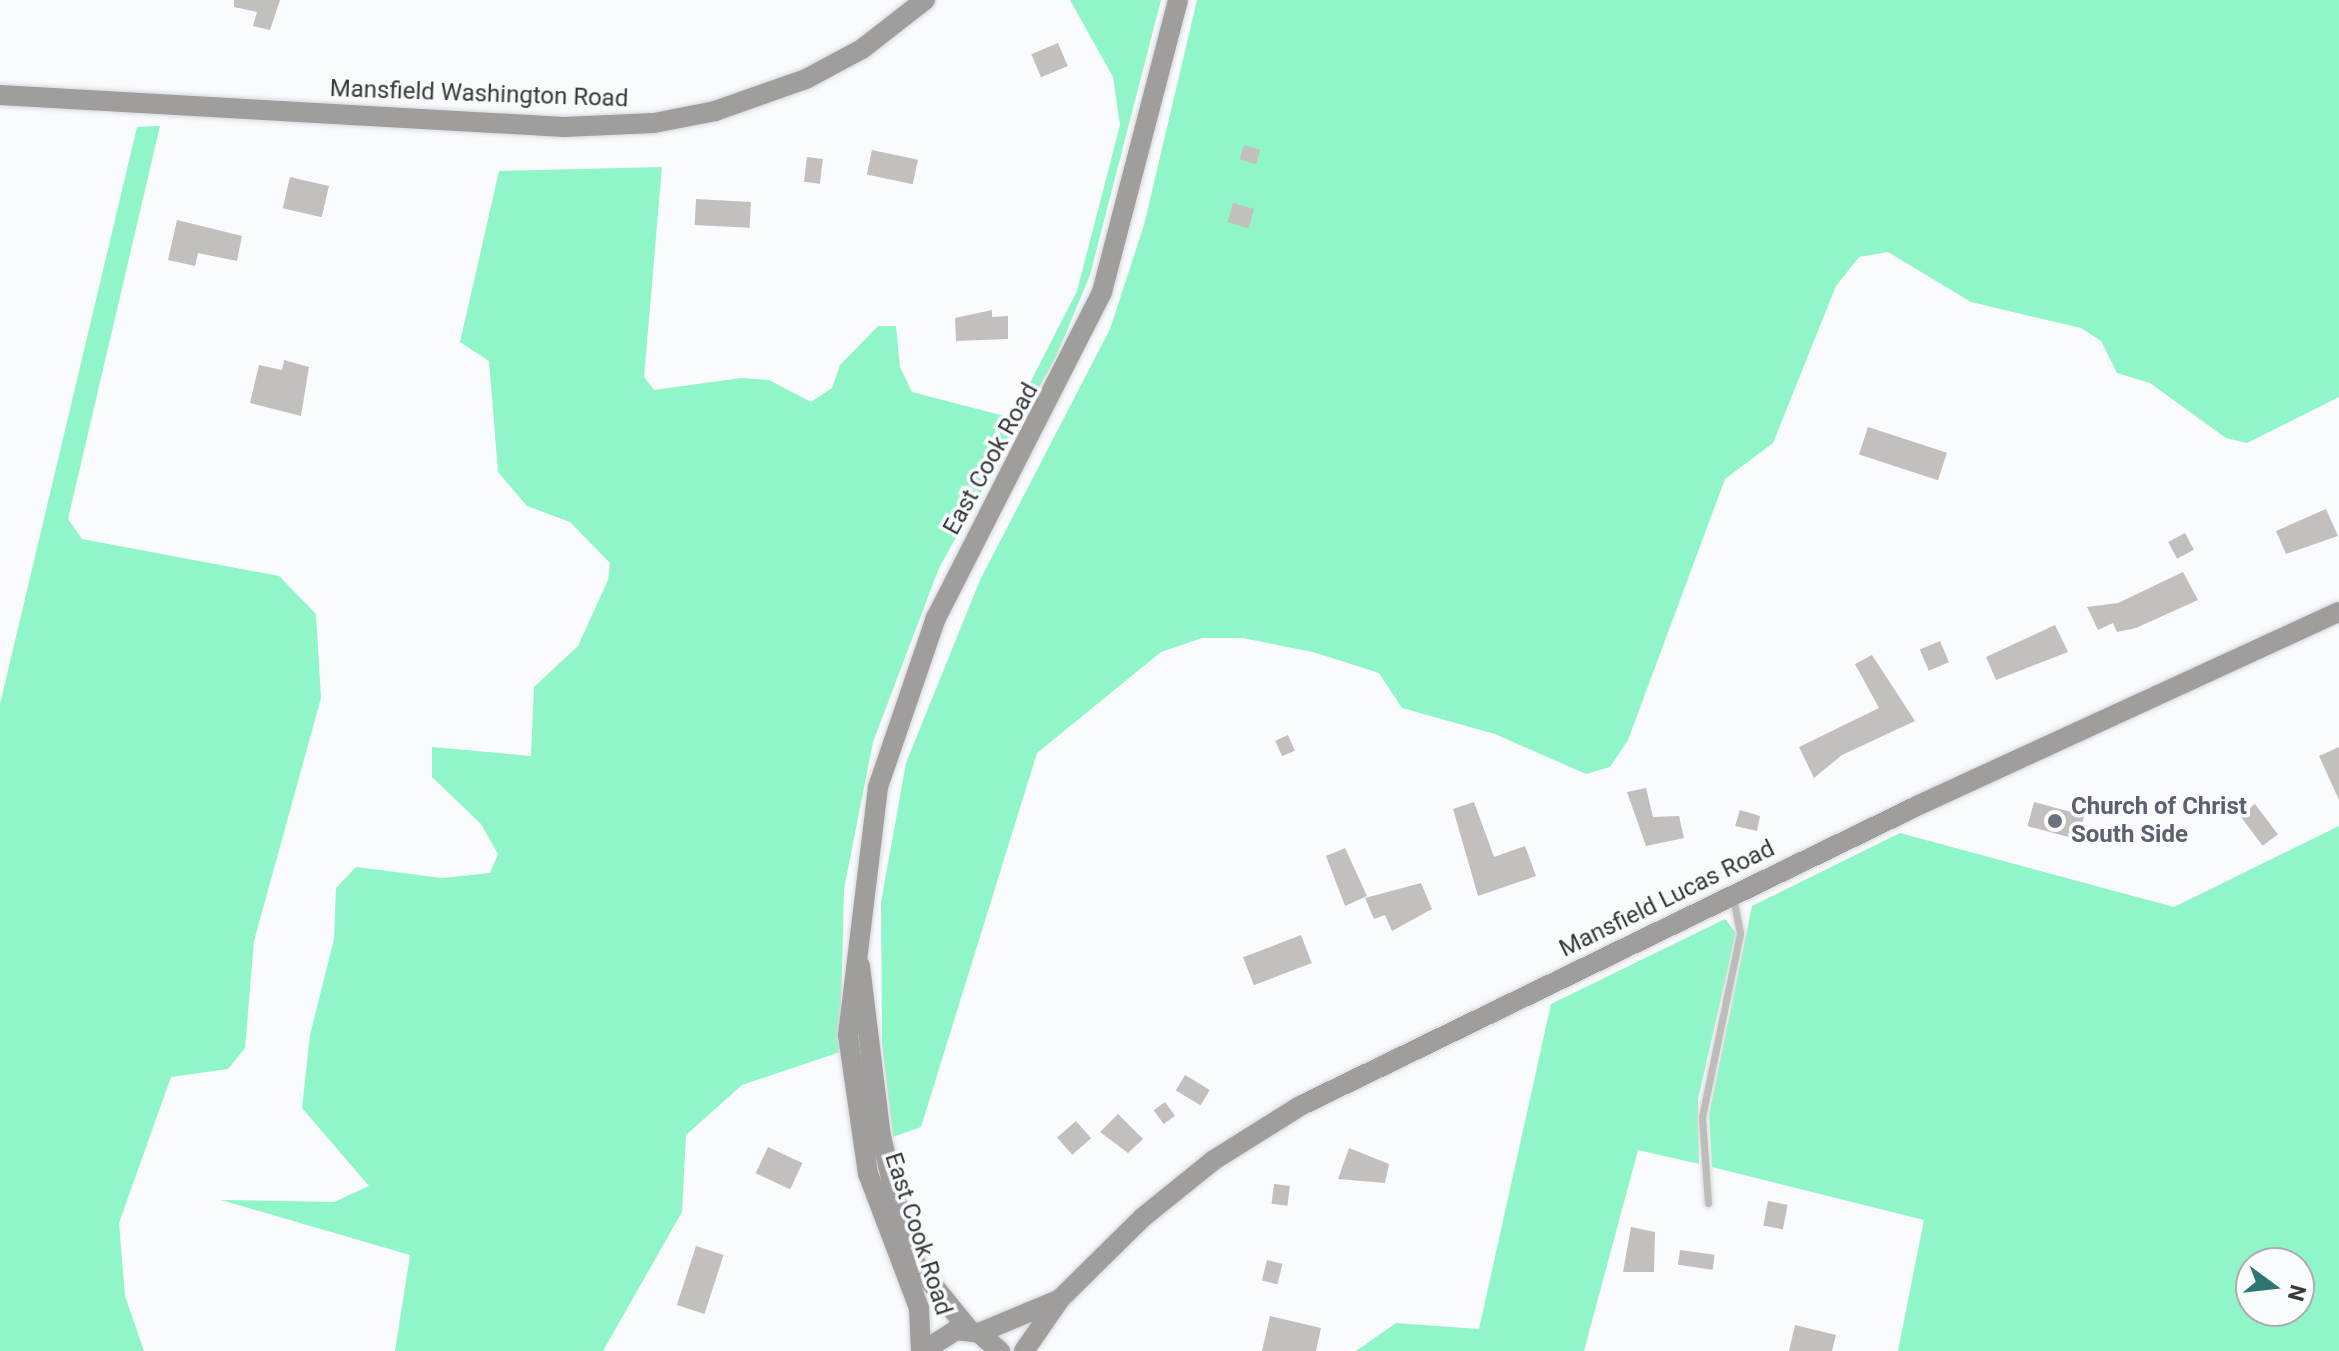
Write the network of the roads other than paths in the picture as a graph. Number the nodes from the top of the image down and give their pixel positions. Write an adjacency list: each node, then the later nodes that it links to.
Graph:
1 (925, 0): 3 (street, Mansfield Washington Road)
2 (1178, 0): 6 (street, East Cook Road)
3 (0, 95)
4 (2339, 612): 5 (street, Mansfield Lucas Road)
5 (1732, 896): 7 (lane); 8 (street, Mansfield Lucas Road)
6 (858, 942): 9 (street, East Cook Road); 10 (street, East Cook Road)
7 (1708, 1203)
8 (1060, 1299): 9 (street, Mansfield Lucas Road); 12 (street, Mansfield Lucas Road)
9 (975, 1332): 10 (street, Mansfield Lucas Road); 11 (street, East Cook Road)
10 (922, 1351)
11 (1000, 1351)
12 (1024, 1351)

